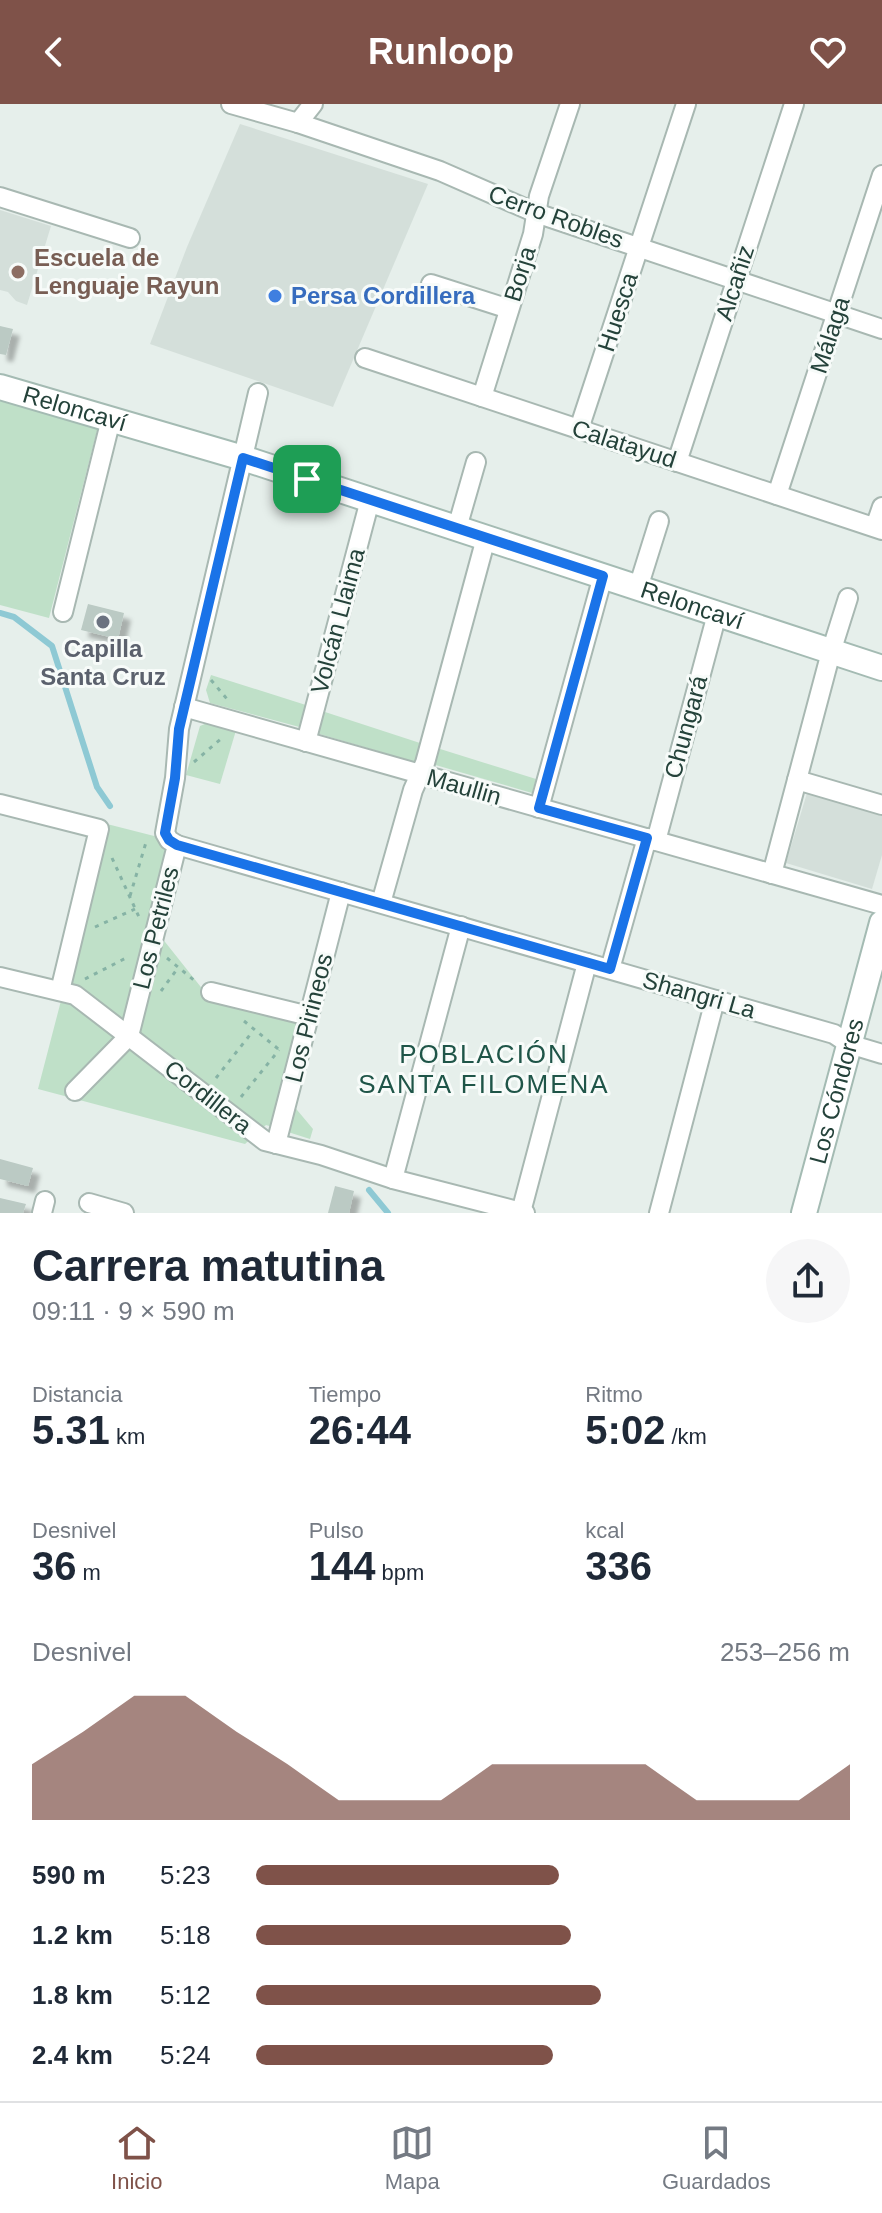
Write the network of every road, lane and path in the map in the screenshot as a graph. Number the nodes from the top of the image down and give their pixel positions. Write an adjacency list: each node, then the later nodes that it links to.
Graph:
1 (231, 104): 6 (street, Cerro Robles)
2 (313, 104): 6 (street)
3 (570, 104): 9 (street, Borja)
4 (686, 104): 11 (street, Huesca)
5 (794, 104): 12 (street, Alcañiz)
6 (298, 123): 9 (street, Cerro Robles)
7 (882, 175): 15 (street, Málaga)
8 (0, 197): 10 (street)
9 (536, 213): 11 (street, Cerro Robles); 14 (street, Borja)
10 (130, 238)
11 (639, 248): 12 (street, Cerro Robles); 22 (street, Huesca)
12 (736, 280): 15 (street, Cerro Robles); 25 (street, Alcañiz)
13 (431, 284): 14 (street)
14 (509, 309): 20 (street, Borja)
15 (837, 314): 16 (street, Cerro Robles); 26 (street, Málaga)
16 (882, 329)
17 (365, 358): 20 (street, Calatayud)
18 (0, 387): 21 (street, Reloncaví)
19 (258, 393): 23 (street, Los Petriles)
20 (482, 397): 22 (street, Calatayud)
21 (111, 419): 23 (street, Reloncaví); 36 (street)
22 (579, 429): 25 (street, Calatayud)
23 (243, 458): 27 (street, Reloncaví); 39 (street, Los Petriles)
24 (476, 462): 30 (street)
25 (677, 462): 26 (street, Calatayud)
26 (777, 495): 31 (street, Calatayud)
27 (370, 500): 30 (street, Reloncaví); 43 (street, Volcán Llaima)
28 (882, 507): 31 (street)
29 (659, 521): 34 (street)
30 (457, 528): 32 (street, Reloncaví)
31 (878, 529)
32 (486, 538): 33 (street, Reloncaví); 44 (street)
33 (603, 576): 34 (street, Reloncaví); 49 (street)
34 (638, 588): 37 (street, Reloncaví)
35 (848, 598): 38 (street)
36 (63, 612)
37 (717, 614): 38 (street, Reloncaví); 52 (street, Chungará)
38 (831, 652): 40 (street, Reloncaví); 46 (street)
39 (195, 662): 41 (street, Los Petriles); 42 (path)
40 (882, 668)
41 (184, 707): 42 (street, Maullin); 45 (street, Los Petriles)
42 (245, 724): 43 (street, Maullin); 45 (path)
43 (306, 742): 44 (street, Maullin)
44 (420, 774): 49 (street, Maullin); 56 (street)
45 (175, 778): 51 (street, Los Petriles)
46 (797, 780): 48 (street); 53 (street)
47 (0, 804): 50 (street)
48 (882, 805)
49 (539, 808): 52 (street, Maullin)
50 (99, 829): 55 (path); 61 (street)
51 (171, 839): 54 (street, Shangri La); 55 (path); 62 (street, Los Petriles)
52 (652, 840): 53 (street, Maullin); 64 (street, Chungará)
53 (772, 874): 57 (street, Maullin)
54 (341, 892): 56 (street, Shangri La); 69 (street, Los Pirineos)
55 (130, 897): 58 (path)
56 (381, 903): 60 (street, Shangri La)
57 (882, 905)
58 (135, 909): 61 (path); 62 (path)
59 (882, 923): 72 (street, Los Cóndores)
60 (461, 926): 63 (street, Shangri La); 79 (street)
61 (73, 937): 66 (street)
62 (152, 946): 66 (path); 71 (street, Los Petriles)
63 (587, 963): 64 (street, Shangri La); 81 (street)
64 (610, 969): 68 (street, Shangri La)
65 (0, 977): 66 (street, Cordillera)
66 (60, 991): 71 (street, Cordillera)
67 (211, 992): 69 (street)
68 (715, 1000): 72 (street, Shangri La); 83 (street)
69 (309, 1016): 78 (street, Los Pirineos)
70 (254, 1030): 76 (path)
71 (129, 1036): 75 (street); 76 (street, Cordillera)
72 (849, 1044): 74 (street, Shangri La); 84 (street, Los Cóndores)
73 (279, 1050): 77 (path)
74 (882, 1054)
75 (75, 1091)
76 (203, 1093): 77 (street, Cordillera)
77 (228, 1112): 78 (street, Cordillera)
78 (276, 1144): 79 (street, Cordillera)
79 (393, 1179): 81 (street, Cordillera)
80 (89, 1203): 82 (street)
81 (523, 1212)
82 (124, 1213)
83 (659, 1213)
84 (804, 1213)

